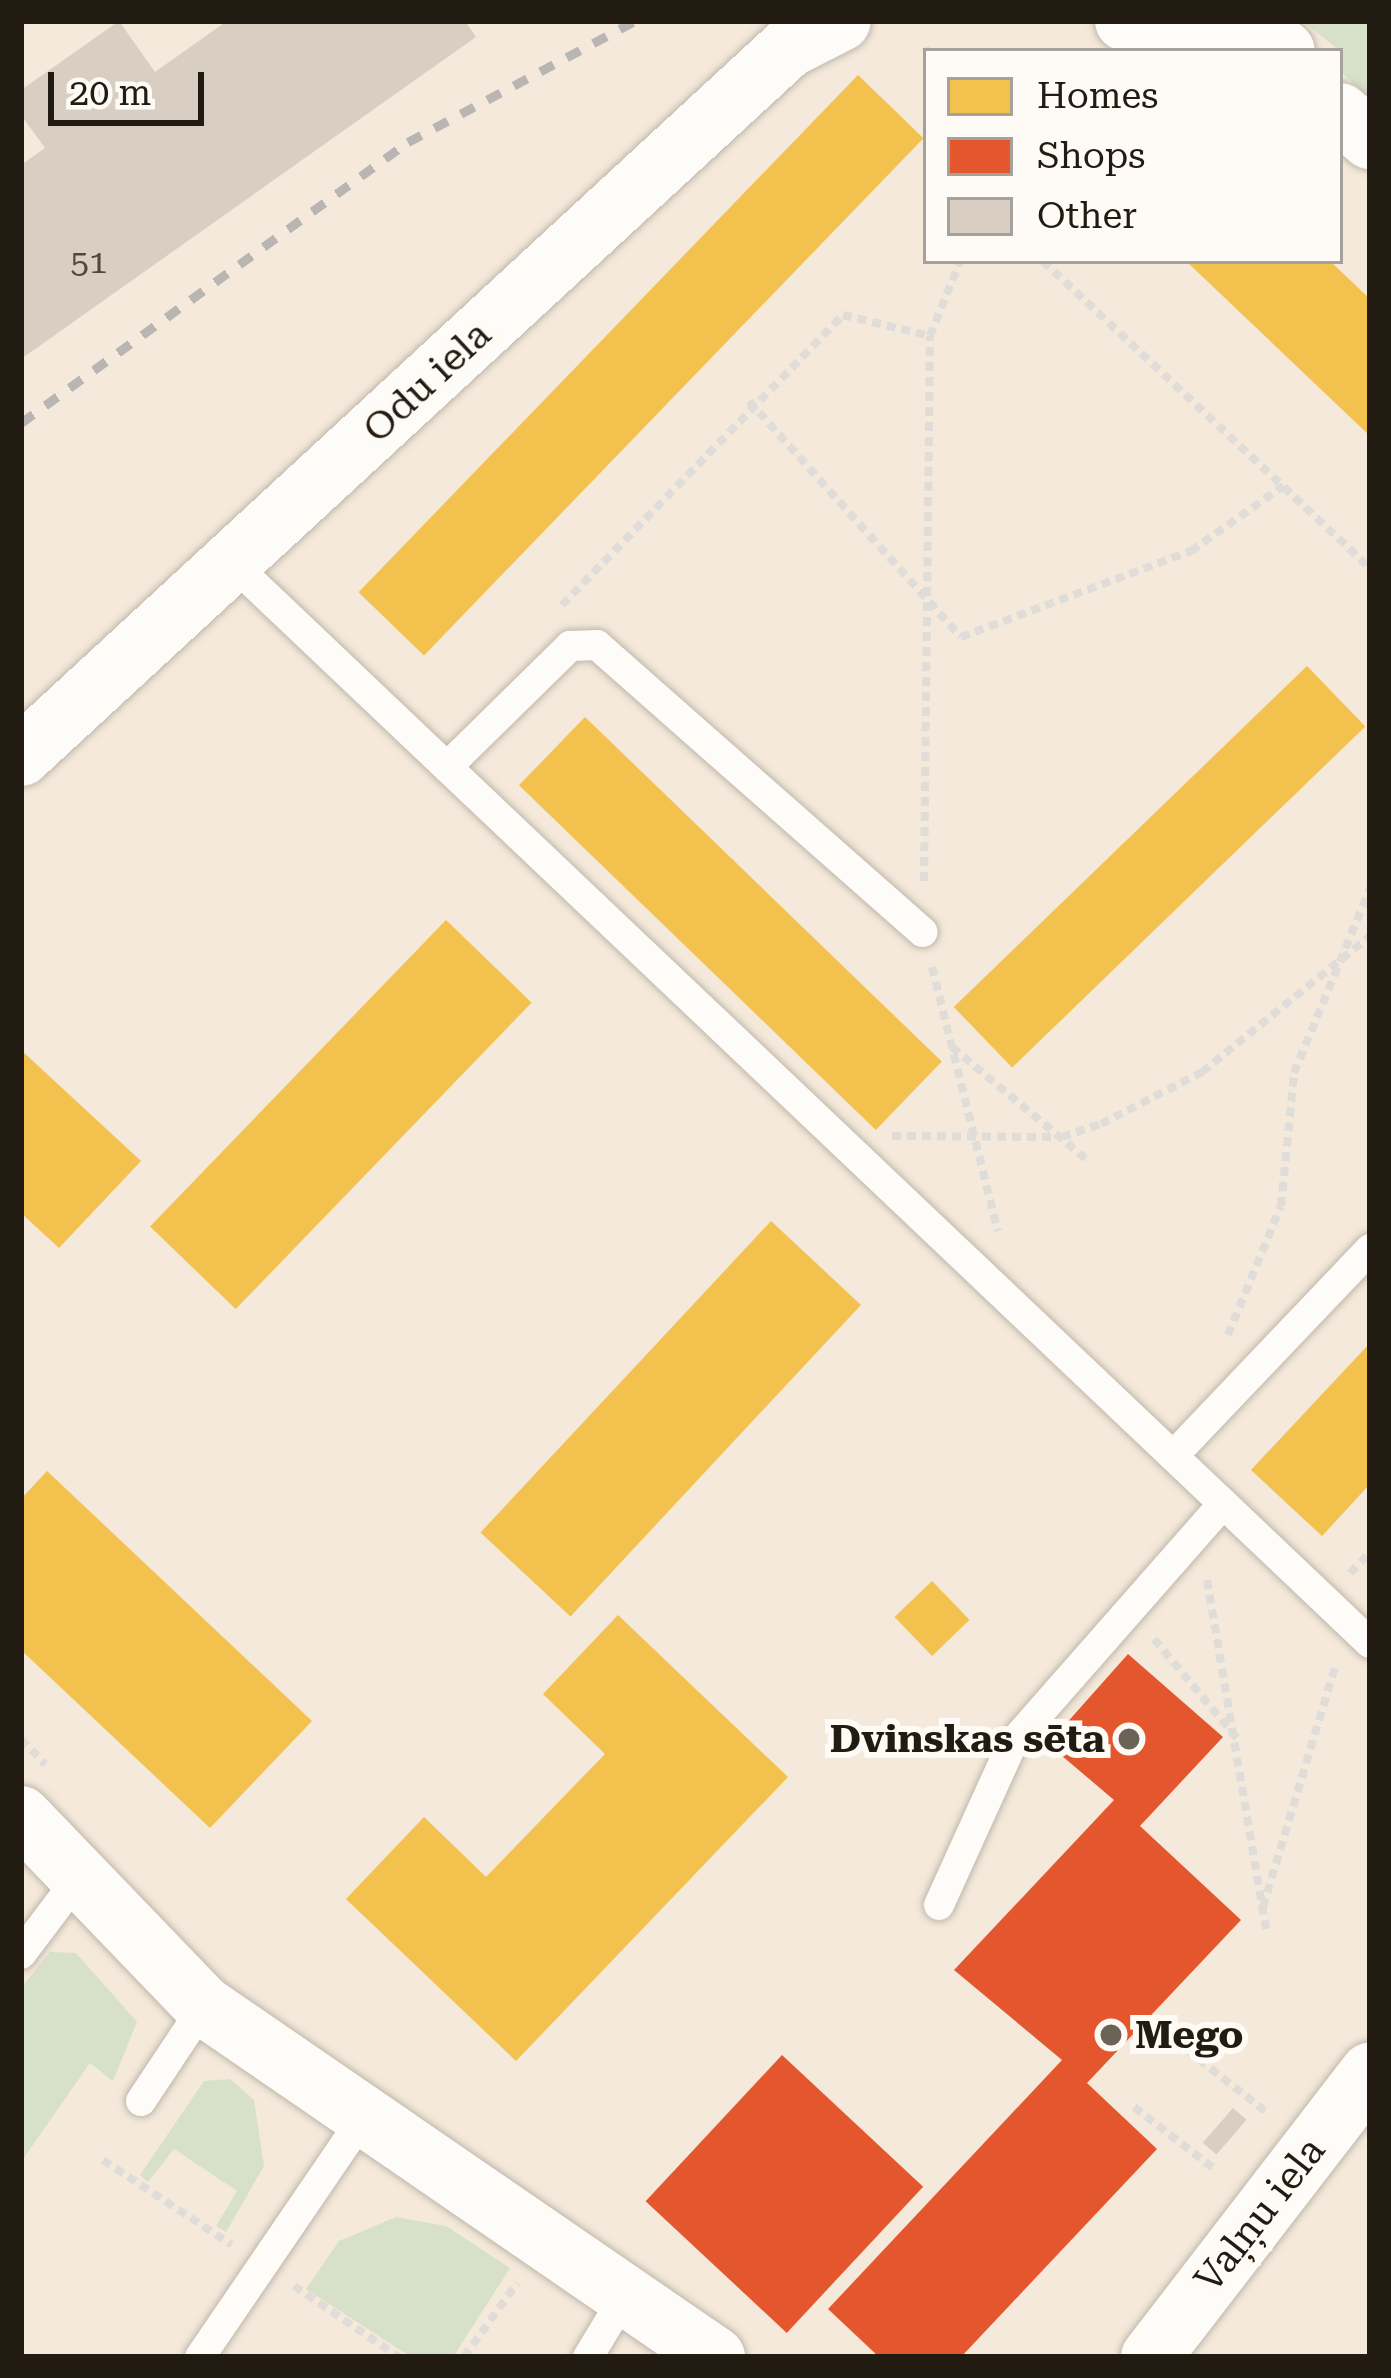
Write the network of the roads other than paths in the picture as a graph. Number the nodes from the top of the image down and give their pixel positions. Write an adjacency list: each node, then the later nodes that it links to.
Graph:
1 (841, 21): 8 (street, Odu iela)
2 (1124, 21): 4 (street)
3 (1247, 21): 5 (street)
4 (1201, 48)
5 (1281, 48)
6 (1343, 116): 7 (street)
7 (1370, 139)
8 (232, 562): 9 (street, Odu iela); 10 (lane)
9 (21, 756)
10 (447, 767): 11 (lane); 13 (lane)
11 (923, 932)
12 (1370, 1250): 13 (lane)
13 (1173, 1456): 14 (lane)
14 (1223, 1504): 15 (lane); 18 (lane)
15 (1359, 1633)
16 (36, 1794): 17 (street)
17 (80, 1877): 19 (lane); 20 (street)
18 (940, 1905)
19 (21, 1954)
20 (204, 2006): 22 (lane); 23 (street)
21 (1370, 2073): 28 (street, Vaļņu iela)
22 (141, 2101)
23 (363, 2118): 24 (street); 25 (lane)
24 (625, 2296): 26 (lane); 27 (street)
25 (200, 2357)
26 (588, 2357)
27 (715, 2357)
28 (1151, 2357)

